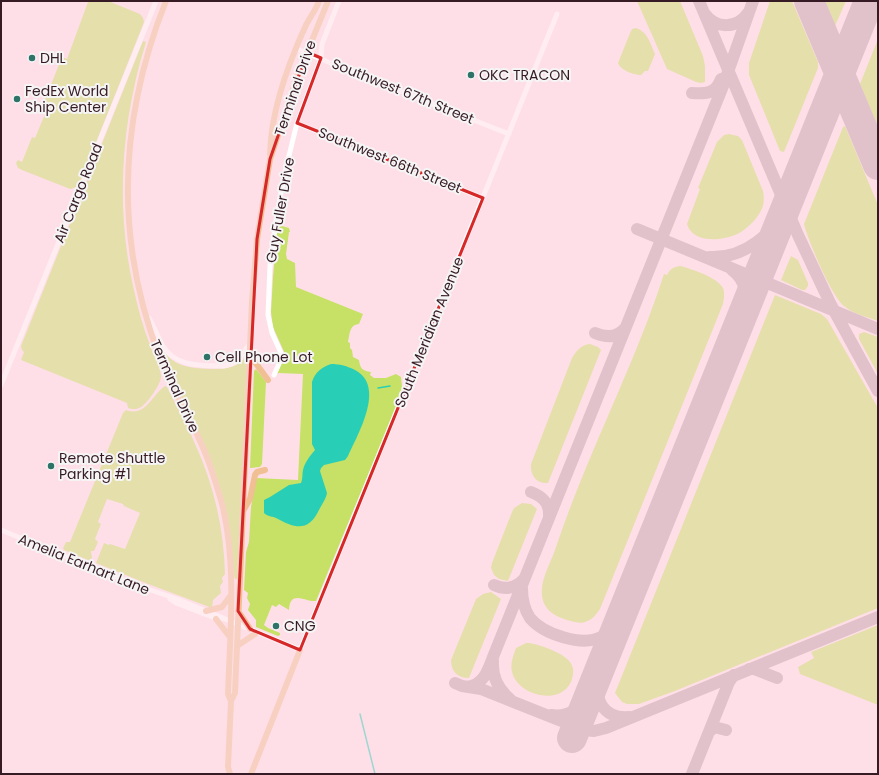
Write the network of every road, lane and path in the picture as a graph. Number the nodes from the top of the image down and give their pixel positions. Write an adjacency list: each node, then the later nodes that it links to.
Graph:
1 (156, 1): 19 (street, Air Cargo Road)
2 (166, 1): 14 (main road, Terminal Drive)
3 (319, 1): 7 (main road)
4 (328, 1): 8 (main road, Terminal Drive)
5 (339, 1): 9 (street, Guy Fuller Drive)
6 (557, 14): 11 (street, South Meridian Avenue)
7 (297, 48): 8 (street, Southwest 67th Street); 12 (main road)
8 (307, 52): 9 (street, Southwest 67th Street); 12 (main road, Terminal Drive)
9 (321, 58): 10 (street, Guy Fuller Drive); 11 (street, Southwest 67th Street)
10 (297, 123): 13 (street, Southwest 66th Street); 17 (street, Guy Fuller Drive)
11 (508, 134): 13 (street, South Meridian Avenue)
12 (270, 160): 15 (main road, Terminal Drive)
13 (483, 198): 35 (street, South Meridian Avenue)
14 (144, 308): 15 (street); 23 (main road, Terminal Drive)
15 (250, 344): 16 (main road, Terminal Drive)
16 (249, 358): 18 (main road); 21 (main road, Terminal Drive)
17 (274, 375)
18 (268, 380)
19 (1, 385)
20 (265, 470): 21 (main road)
21 (242, 512): 26 (main road, Terminal Drive)
22 (1, 530): 24 (street, Amelia Earhart Lane)
23 (230, 595): 25 (main road); 28 (main road, Terminal Drive)
24 (168, 597): 25 (street, Amelia Earhart Lane); 27 (street, Amelia Earhart Lane)
25 (206, 611): 28 (street, Amelia Earhart Lane)
26 (238, 611): 29 (main road, Terminal Drive); 30 (main road)
27 (216, 619): 28 (street, Amelia Earhart Lane); 32 (main road)
28 (230, 622): 29 (street, Amelia Earhart Lane); 32 (main road, Terminal Drive)
29 (237, 625): 30 (street, Amelia Earhart Lane); 31 (street, Amelia Earhart Lane); 34 (main road, Terminal Drive)
30 (250, 628): 33 (street, Amelia Earhart Lane)
31 (255, 634): 33 (street, Amelia Earhart Lane); 34 (main road)
32 (230, 636): 36 (main road, Terminal Drive)
33 (270, 638): 35 (street, Amelia Earhart Lane)
34 (236, 646): 36 (main road, Terminal Drive)
35 (300, 650): 40 (main road)
36 (231, 701): 37 (main road, Terminal Drive)
37 (228, 767): 38 (main road, Terminal Drive); 39 (main road, Terminal Drive)
38 (225, 774)
39 (230, 774)
40 (251, 774)

